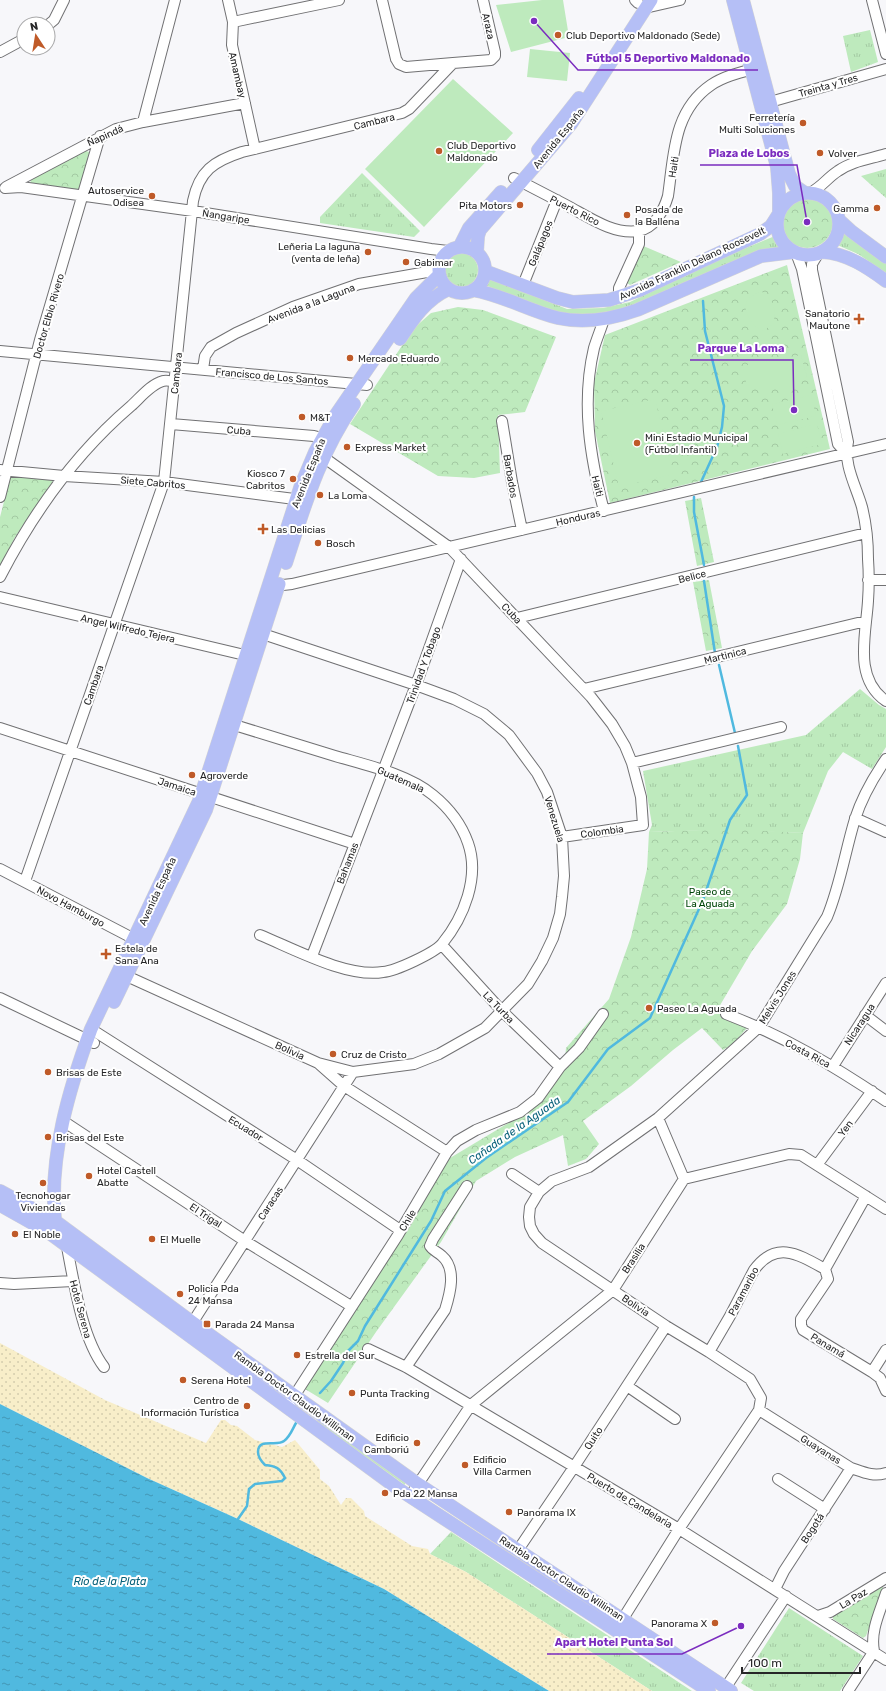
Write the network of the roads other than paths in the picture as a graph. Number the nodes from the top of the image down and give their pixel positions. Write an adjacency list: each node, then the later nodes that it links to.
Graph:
1 (64, 0): 13 (street)
2 (175, 0): 23 (street)
3 (228, 0): 14 (street, Amambay)
4 (339, 0): 12 (street)
5 (382, 0): 18 (street)
6 (483, 0): 18 (street, Araza)
7 (680, 0): 11 (street)
8 (733, 0): 19 (main road)
9 (743, 0): 19 (main road)
10 (872, 0): 17 (street)
11 (642, 2): 27 (main road, Avenida España)
12 (308, 3): 14 (street)
13 (56, 16)
14 (233, 22): 22 (street, Amambay)
15 (16, 43): 16 (street)
16 (0, 52)
17 (886, 54)
18 (453, 64): 25 (street, Cambara)
19 (756, 68): 21 (main road); 33 (main road); 35 (street, Haiti)
20 (886, 69): 21 (street, Treinta y Tres)
21 (770, 102): 29 (main road)
22 (245, 103): 23 (street, Ñapindá); 25 (street, Amambay)
23 (143, 122): 24 (street, Ñapindá)
24 (100, 136): 28 (street, Ñapindá); 30 (street, Doctor Elbio Rivero)
25 (255, 148): 32 (street, Cambara)
26 (886, 154): 29 (street)
27 (518, 180): 31 (street, Puerto Rico); 36 (main road, Avenida España); 38 (main road, Avenida España)
28 (2, 190): 30 (street, Ñangaripe)
29 (808, 193): 33 (main road); 34 (main road)
30 (83, 196): 32 (street, Ñangaripe); 52 (street, Doctor Elbio Rivero)
31 (557, 200): 35 (street, Puerto Rico); 45 (street, Galápagos)
32 (192, 211): 37 (street, Ñangaripe); 53 (street, Cambara)
33 (778, 214): 39 (main road); 48 (main road, Avenida Franklin Delano Roosevelt)
34 (839, 220): 40 (main road); 41 (main road)
35 (640, 231): 48 (street)
36 (460, 246): 37 (main road); 38 (main road)
37 (448, 251): 42 (main road)
38 (477, 252): 43 (main road)
39 (795, 253): 40 (main road); 49 (main road, Avenida Franklin Delano Roosevelt); 51 (street)
40 (820, 253): 44 (main road); 51 (street)
41 (886, 257)
42 (439, 271): 46 (main road); 54 (street, Avenida a la Laguna); 56 (main road, Avenida España)
43 (485, 271): 45 (main road, Avenida Franklin Delano Roosevelt); 47 (main road)
44 (886, 281)
45 (523, 285): 48 (main road, Avenida Franklin Delano Roosevelt)
46 (448, 289): 47 (main road); 56 (main road, Avenida España)
47 (473, 290): 49 (main road, Avenida Franklin Delano Roosevelt)
48 (619, 298)
49 (604, 319): 68 (street, Haiti)
50 (0, 350): 52 (street)
51 (823, 350): 61 (street)
52 (36, 354): 53 (street); 63 (street, Doctor Elbio Rivero)
53 (176, 367): 54 (street, Francisco de Los Santos); 55 (street, Cambara)
54 (203, 369): 56 (street, Francisco de Los Santos)
55 (175, 382): 58 (street, Cambara); 64 (street)
56 (362, 384): 59 (main road, Avenida España)
57 (502, 421): 69 (street, Barbados)
58 (170, 424): 59 (street, Cuba); 65 (street, Cambara)
59 (326, 440): 62 (main road, Avenida España)
60 (886, 444): 61 (street, Honduras)
61 (846, 453): 68 (street, Honduras); 70 (street)
62 (319, 454): 67 (main road, Avenida España); 71 (street, Cuba)
63 (3, 470): 64 (street, Siete Cabritos); 66 (street, Doctor Elbio Rivero)
64 (64, 476): 65 (street, Siete Cabritos); 73 (street)
65 (164, 482): 67 (street, Siete Cabritos); 80 (street, Cambara)
66 (0, 497)
67 (301, 500): 76 (main road, Avenida España)
68 (604, 511): 69 (street, Honduras)
69 (522, 530): 71 (street, Honduras)
70 (866, 533): 74 (street); 78 (street, Belice)
71 (449, 547): 72 (street, Cuba); 76 (street, Honduras)
72 (461, 559): 78 (street, Cuba); 83 (street, Trinidad Y Tobago)
73 (0, 577)
74 (868, 580): 75 (street); 79 (street)
75 (886, 580)
76 (275, 583): 81 (main road, Avenida España)
77 (0, 597): 80 (street, Angel Wilfredo Tejera)
78 (517, 618): 84 (street, Cuba)
79 (866, 621): 84 (street, Martinica); 85 (street)
80 (114, 624): 82 (street, Angel Wilfredo Tejera); 89 (street, Cambara)
81 (258, 633): 82 (main road, Avenida España); 83 (street, Venezuela)
82 (251, 657): 86 (main road, Avenida España)
83 (416, 685): 92 (street, Trinidad Y Tobago); 97 (street, Venezuela)
84 (584, 689): 91 (street, Cuba)
85 (886, 701)
86 (229, 724): 92 (street, Guatemala); 93 (main road, Avenida España)
87 (781, 727): 91 (street)
88 (0, 728): 89 (street, Jamaica)
89 (71, 751): 93 (street, Jamaica); 100 (street, Cambara)
90 (886, 759): 94 (street, Melvis Jones)
91 (632, 763): 95 (street, Cuba)
92 (383, 770): 98 (street, Bahamas); 103 (street, Guatemala)
93 (206, 796): 98 (street, Jamaica); 102 (main road, Avenida España)
94 (855, 818): 96 (street); 112 (street, Melvis Jones)
95 (643, 825): 97 (street, Colombia)
96 (886, 832)
97 (562, 837): 108 (street, Venezuela)
98 (355, 844): 104 (street, Bahamas)
99 (0, 869): 100 (street, Novo Hamburgo)
100 (26, 881): 102 (street, Novo Hamburgo)
101 (260, 935): 104 (street, Guatemala)
102 (138, 941): 105 (main road, Avenida España)
103 (442, 945): 104 (street, Guatemala); 108 (street, La Turba)
104 (312, 956)
105 (122, 974): 114 (main road, Avenida España); 115 (street, Bolivia)
106 (886, 983): 111 (street, Nicaragua)
107 (0, 998): 114 (street, Ecuador)
108 (502, 1011): 117 (street, La Turba); 118 (street, Venezuela)
109 (603, 1014): 117 (street, Chile)
110 (726, 1014): 112 (street, Costa Rica)
111 (865, 1015): 113 (street); 116 (street, Nicaragua)
112 (759, 1027): 116 (street, Costa Rica); 122 (street, Melvis Jones)
113 (886, 1031)
114 (92, 1037): 123 (main road, Avenida España); 125 (street, Ecuador)
115 (318, 1063): 118 (street, Venezuela); 119 (street, Bolivia)
116 (833, 1066): 120 (street, Costa Rica)
117 (560, 1067): 124 (street, Chile)
118 (354, 1072): 119 (street, Caracas)
119 (344, 1086): 124 (street, Bolivia); 125 (street, Caracas)
120 (872, 1091): 121 (street, Costa Rica); 126 (street, Yen)
121 (886, 1101)
122 (658, 1118): 128 (street); 131 (street, Melvis Jones)
123 (67, 1124): 132 (main road, Avenida España); 137 (main road, Avenida España); 139 (street, El Trigal)
124 (447, 1152): 138 (street, Chile)
125 (297, 1160): 138 (street, Ecuador); 139 (street, Caracas)
126 (817, 1165): 128 (street); 133 (street)
127 (512, 1174): 131 (street)
128 (684, 1179): 147 (street, Brasilia)
129 (467, 1186): 155 (street)
130 (0, 1191): 134 (main road, Rambla Doctor Claudio Williman)
131 (539, 1192): 147 (street, Bolivia)
132 (54, 1195): 134 (main road); 137 (main road, Avenida España)
133 (866, 1196): 136 (street); 144 (street)
134 (20, 1201): 137 (main road, Rambla Doctor Claudio Williman)
135 (0, 1205): 137 (main road, Rambla Doctor Claudio Williman)
136 (886, 1209)
137 (56, 1227): 140 (main road, Rambla Doctor Claudio Williman); 141 (main road, Rambla Doctor Claudio Williman)
138 (400, 1230): 148 (street, Chile)
139 (245, 1241): 148 (street, El Trigal); 150 (street, Caracas)
140 (65, 1245): 142 (main road, Rambla Doctor Claudio Williman); 143 (street, Hotel Serena)
141 (87, 1245): 142 (street); 150 (main road, Rambla Doctor Claudio Williman)
142 (84, 1259): 143 (street); 150 (main road, Rambla Doctor Claudio Williman)
143 (71, 1266): 145 (street, Hotel Serena)
144 (825, 1269): 153 (street, Paramaribo); 156 (street, Panamá)
145 (74, 1281): 146 (street); 154 (street, Hotel Serena)
146 (0, 1284)
147 (613, 1290): 149 (street, Bolivia); 160 (street, Brasilia)
148 (351, 1306): 159 (street, Chile)
149 (666, 1326): 153 (street, Bolivia); 157 (street, Quito)
150 (189, 1328): 159 (main road, Rambla Doctor Claudio Williman); 162 (main road, Rambla Doctor Claudio Williman)
151 (368, 1348): 155 (street, Puerto de Candelaria)
152 (886, 1350): 156 (street)
153 (709, 1352): 161 (street, Bolivia)
154 (104, 1367)
155 (406, 1367): 160 (street, Puerto de Candelaria)
156 (872, 1372): 158 (street, Panamá)
157 (627, 1386): 163 (street); 164 (street, Quito)
158 (886, 1391)
159 (304, 1403): 162 (street, Chile); 168 (main road, Rambla Doctor Claudio Williman)
160 (472, 1405): 164 (street, Puerto de Candelaria); 168 (street, Brasilia)
161 (759, 1410): 165 (street, Guayanas); 171 (street)
162 (296, 1414): 169 (main road, Rambla Doctor Claudio Williman)
163 (674, 1419)
164 (574, 1467): 171 (street, Puerto de Candelaria); 172 (street, Quito)
165 (851, 1468): 166 (street, Guayanas); 170 (street, Bogotá)
166 (886, 1473)
167 (778, 1479): 170 (street)
168 (418, 1484): 169 (street, Brasilia); 172 (main road, Rambla Doctor Claudio Williman)
169 (410, 1496): 179 (main road, Rambla Doctor Claudio Williman)
170 (825, 1509): 174 (street, Bogotá)
171 (679, 1529): 174 (street, Puerto de Candelaria); 178 (street)
172 (518, 1550): 178 (main road, Rambla Doctor Claudio Williman)
173 (886, 1578): 177 (street, La Paz)
174 (775, 1589): 176 (street, Puerto de Candelaria)
175 (886, 1593): 180 (street)
176 (786, 1596): 177 (street, Puerto de Candelaria); 182 (street)
177 (818, 1616): 180 (street, Puerto de Candelaria)
178 (623, 1619): 179 (street); 182 (main road, Rambla Doctor Claudio Williman)
179 (616, 1631): 183 (main road, Rambla Doctor Claudio Williman)
180 (874, 1651): 181 (street, Puerto de Candelaria); 184 (street)
181 (886, 1660)
182 (728, 1689)
183 (709, 1691)
184 (848, 1691)

